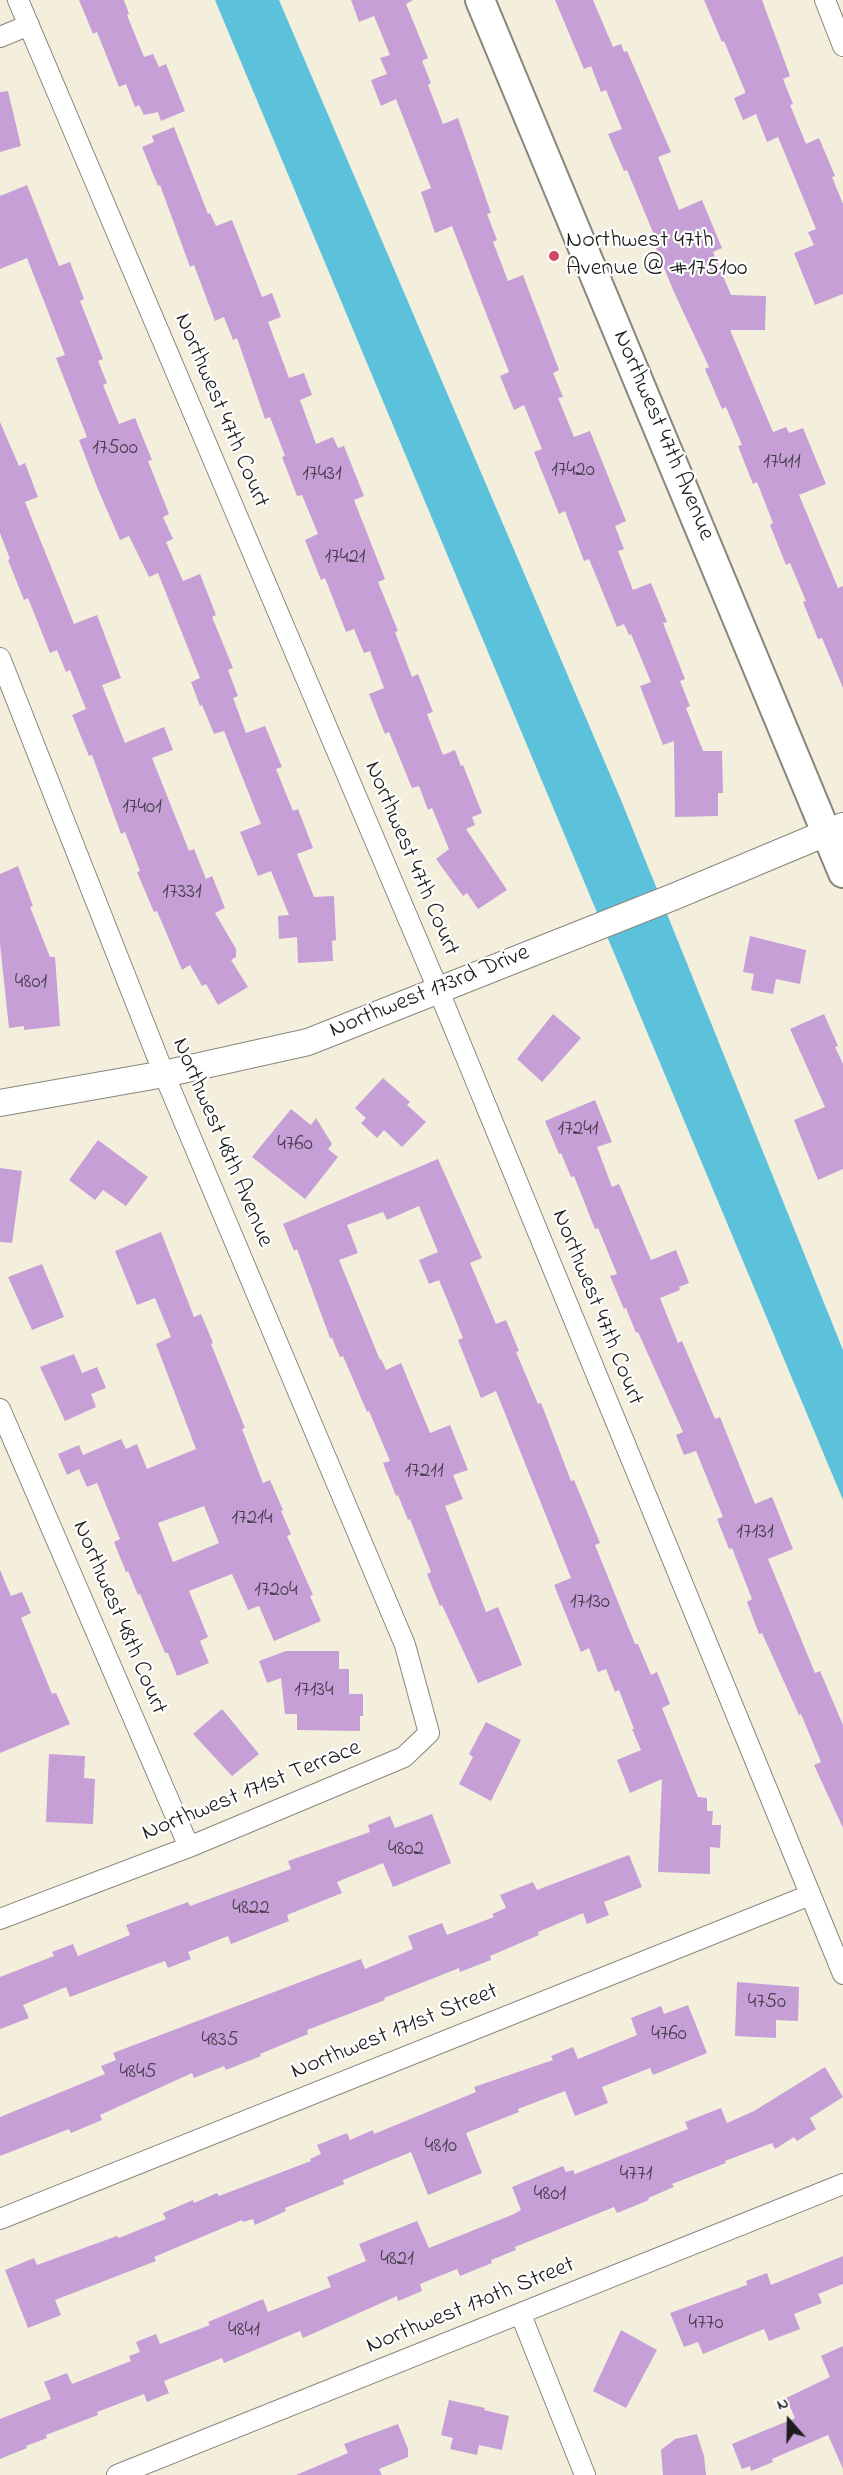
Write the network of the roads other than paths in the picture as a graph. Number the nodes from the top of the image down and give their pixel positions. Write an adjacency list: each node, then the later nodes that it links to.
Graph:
1 (18, 0): 4 (street, Northwest 47th Court)
2 (480, 0): 8 (main road, Northwest 47th Avenue)
3 (825, 0): 6 (street)
4 (29, 25): 5 (street); 10 (street, Northwest 47th Court)
5 (0, 37)
6 (843, 46)
7 (0, 658): 11 (street, Northwest 48th Avenue)
8 (835, 829): 9 (main road, Northwest 47th Avenue); 10 (street, Northwest 173rd Drive)
9 (843, 873)
10 (438, 990): 11 (street, Northwest 173rd Drive); 16 (street, Northwest 47th Court)
11 (164, 1074): 12 (street, Northwest 173rd Drive); 14 (street, Northwest 48th Avenue)
12 (0, 1103)
13 (0, 1409): 15 (street, Northwest 48th Court)
14 (405, 1645): 15 (street, Northwest 171st Terrace)
15 (189, 1847): 17 (street, Northwest 171st Terrace)
16 (810, 1895): 18 (street, Northwest 47th Court); 20 (street, Northwest 171st Street)
17 (0, 1919)
18 (843, 1974)
19 (843, 2184): 21 (street, Northwest 170th Street)
20 (0, 2219)
21 (520, 2315): 22 (street, Northwest 170th Street); 23 (street)
22 (117, 2475)
23 (585, 2475)

